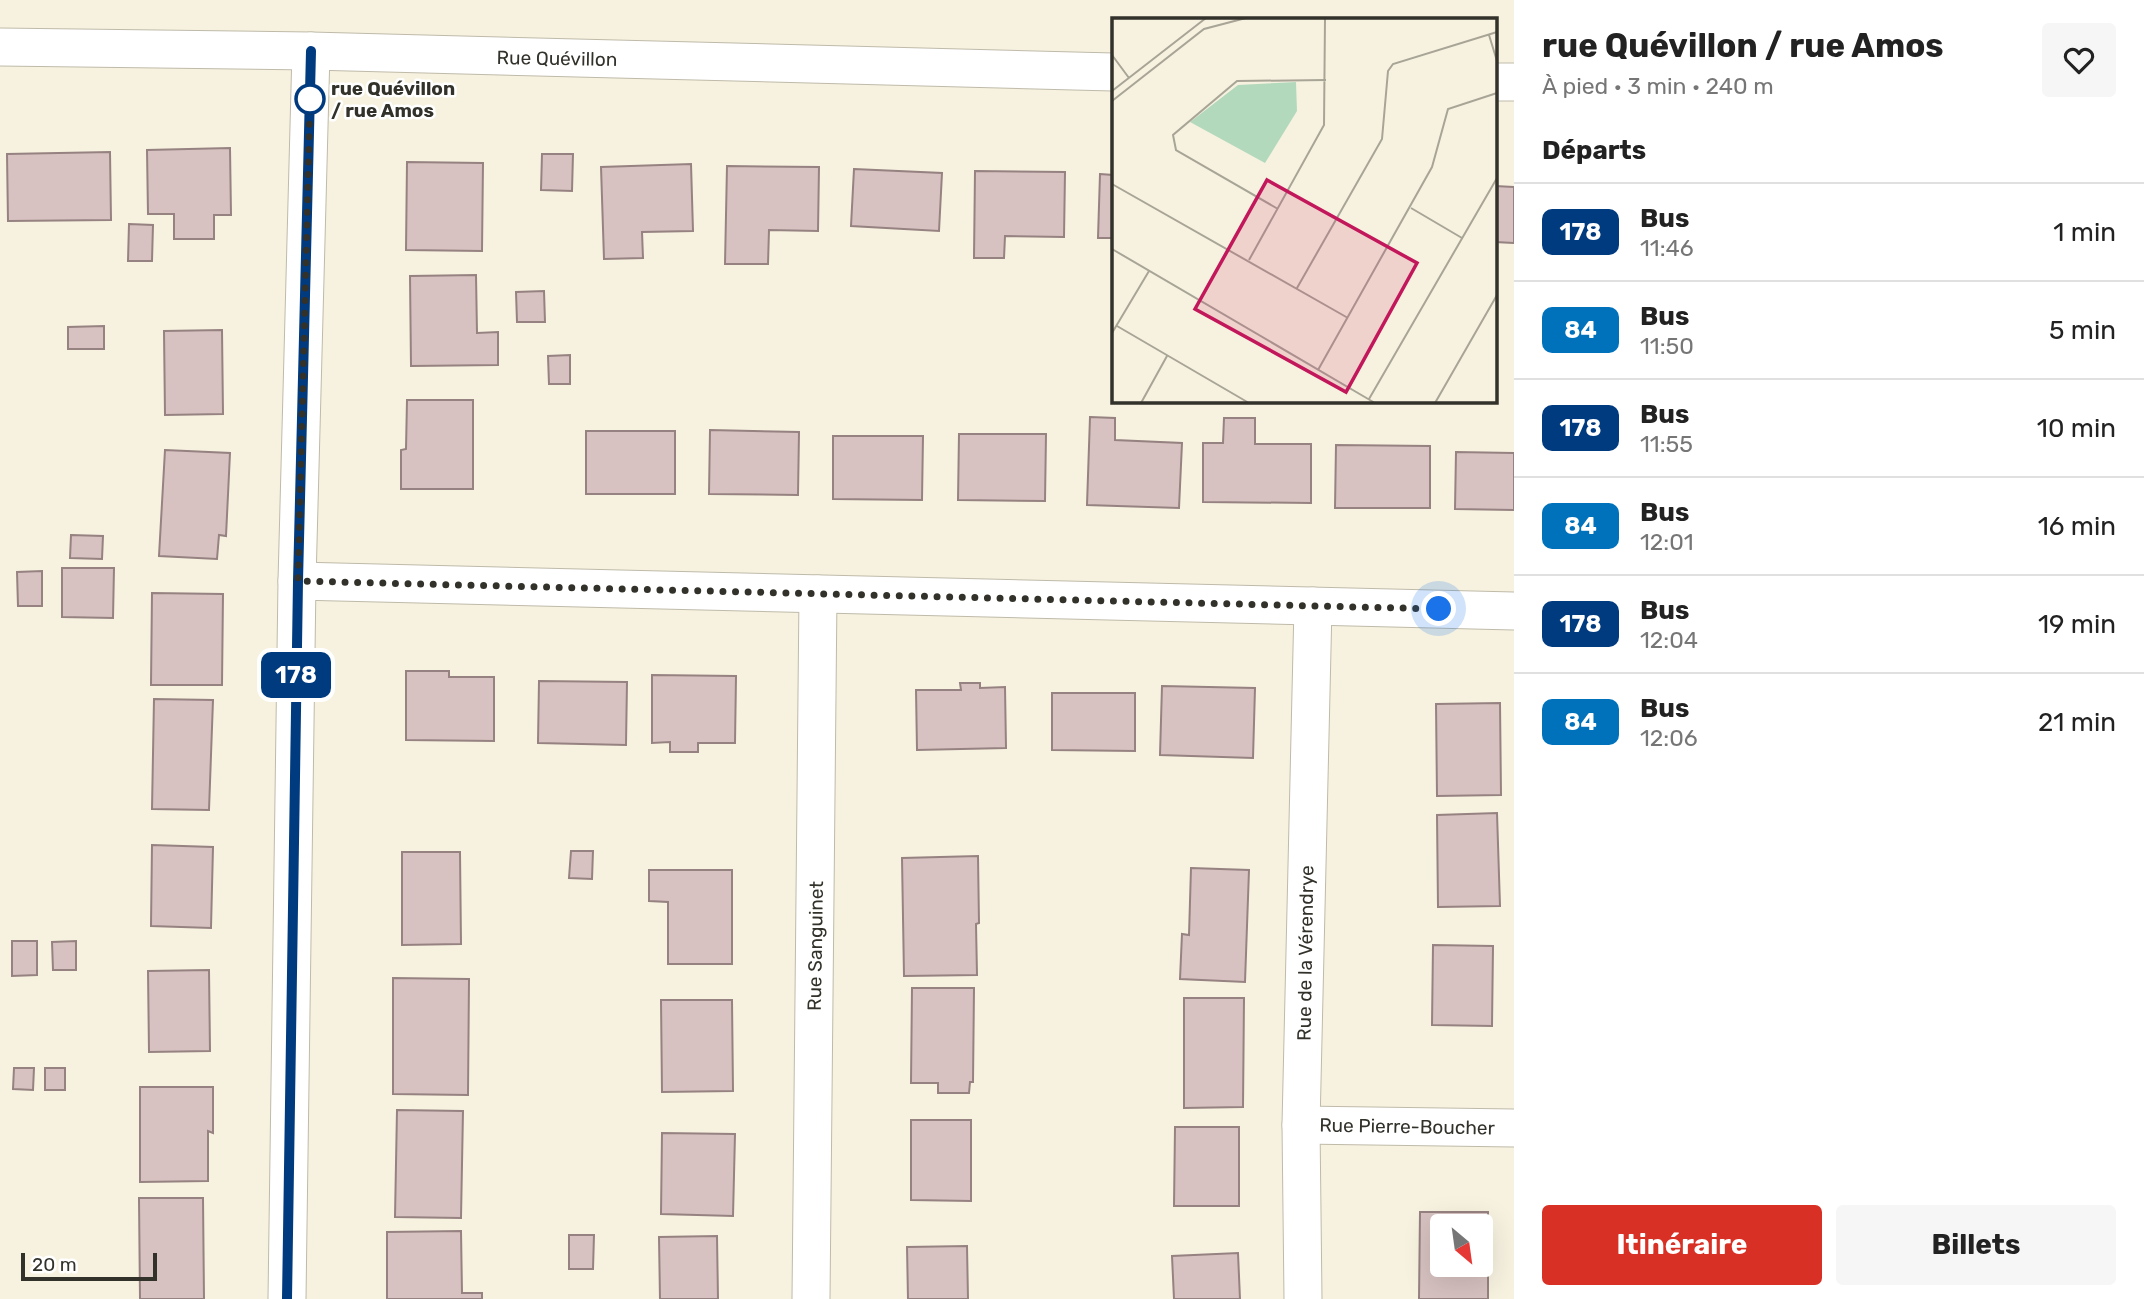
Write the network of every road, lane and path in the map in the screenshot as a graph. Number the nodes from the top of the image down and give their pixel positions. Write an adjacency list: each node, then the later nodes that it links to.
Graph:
1 (0, 47): 2 (street, Rue Quévillon)
2 (311, 51): 3 (street, Rue Quévillon); 6 (street)
3 (1112, 72)
4 (1496, 82): 5 (street)
5 (1514, 82)
6 (298, 581): 7 (street); 12 (street)
7 (818, 594): 8 (street); 13 (street, Rue Sanguinet)
8 (1313, 606): 9 (street); 10 (street, Rue de la Vérendrye)
9 (1514, 611)
10 (1301, 1125): 11 (street, Rue Pierre-Boucher); 14 (street, Rue de la Vérendrye)
11 (1514, 1128)
12 (287, 1299)
13 (811, 1299)
14 (1303, 1299)

